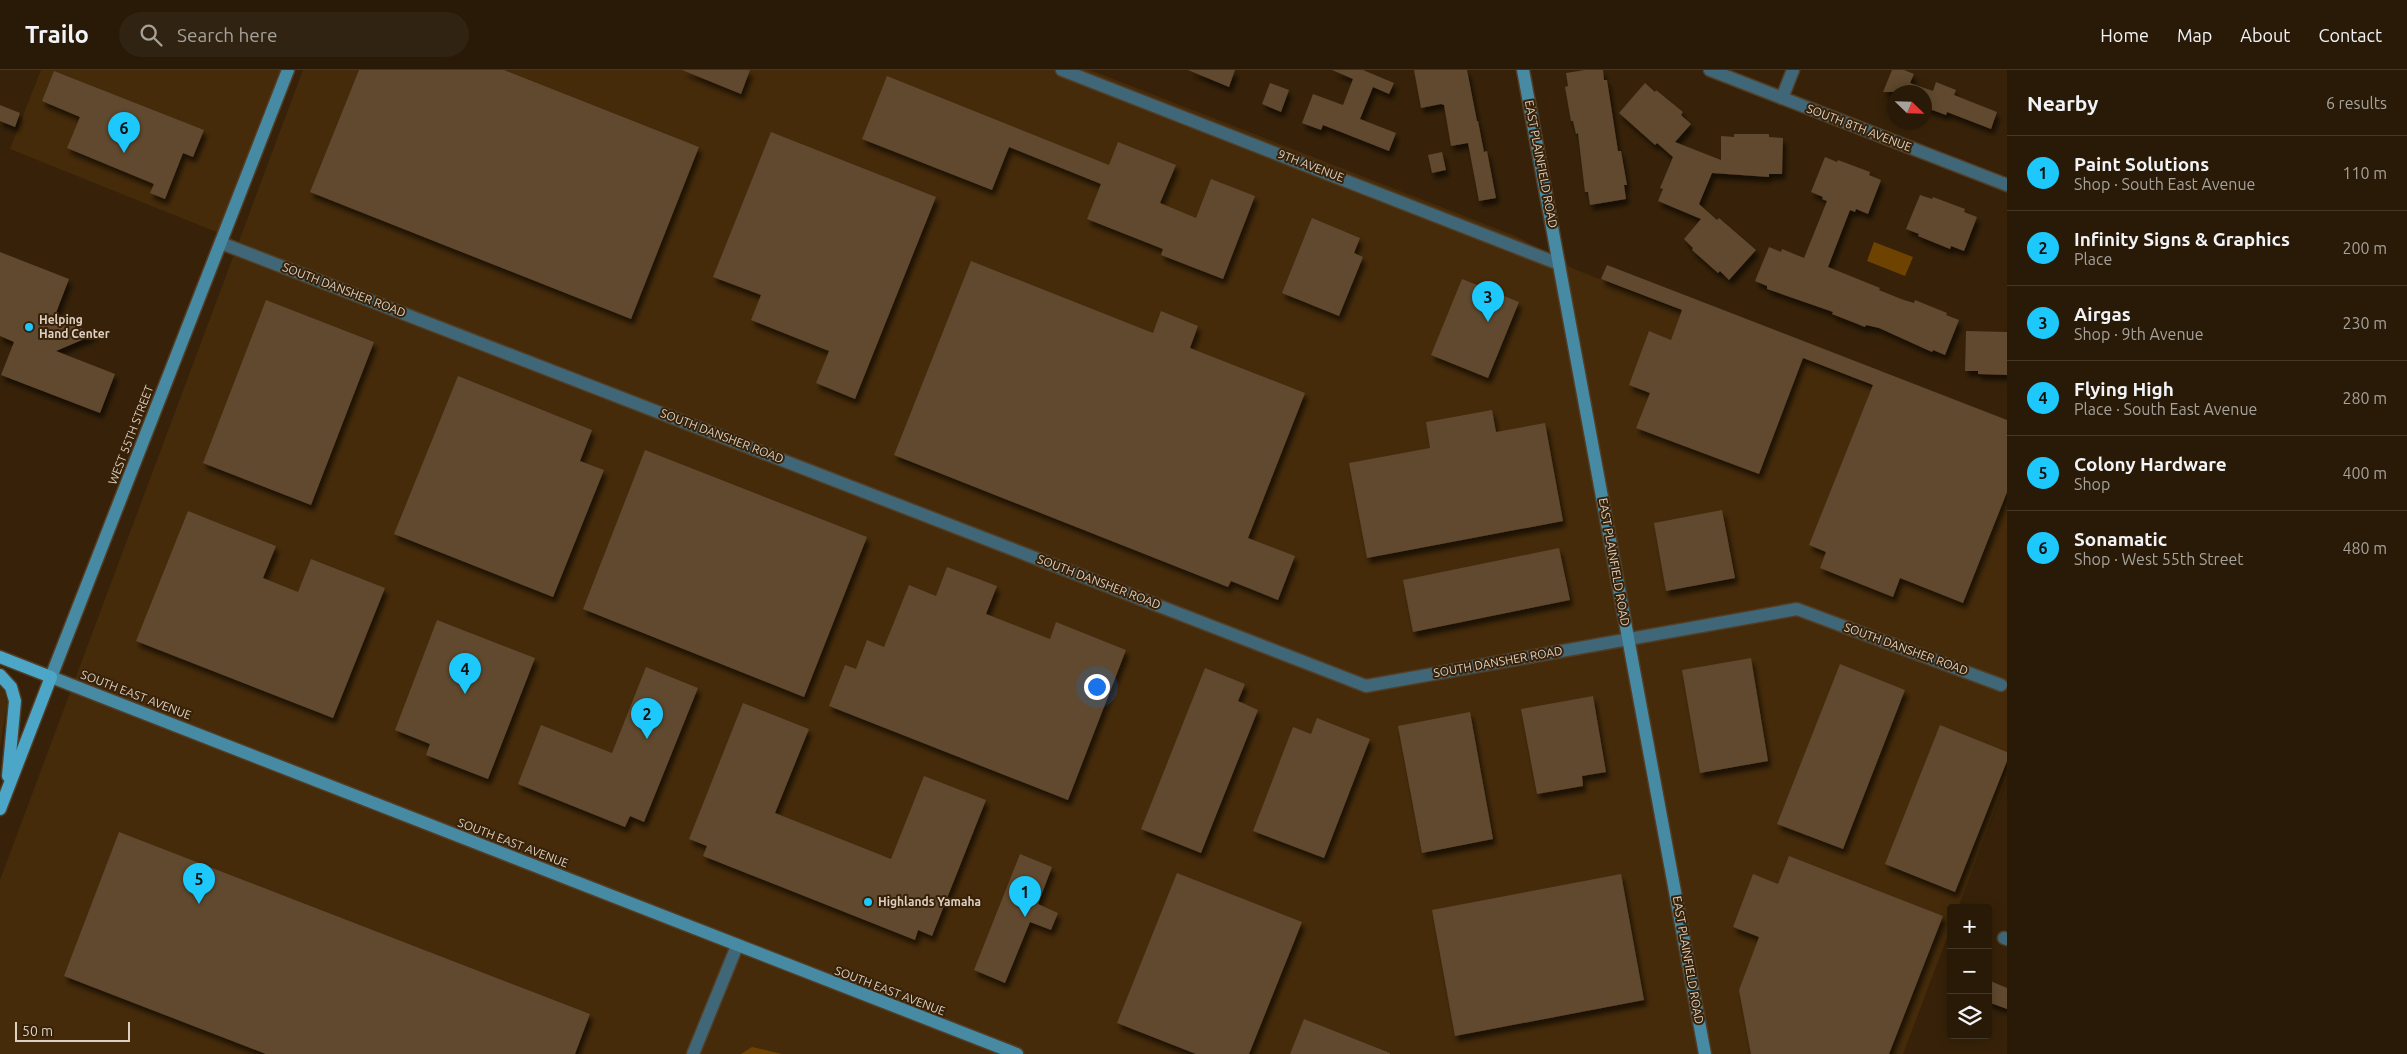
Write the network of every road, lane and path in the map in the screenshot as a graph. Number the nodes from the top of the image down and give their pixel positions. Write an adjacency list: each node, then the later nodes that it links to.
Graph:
1 (288, 70): 8 (main road, WEST 55TH STREET)
2 (1062, 70): 9 (street, 9TH AVENUE)
3 (1523, 70): 9 (main road, EAST PLAINFIELD ROAD)
4 (1710, 70): 6 (street, SOUTH 8TH AVENUE)
5 (1793, 70): 6 (street)
6 (1782, 98): 7 (street, SOUTH 8TH AVENUE)
7 (2007, 185)
8 (221, 243): 10 (street, SOUTH DANSHER ROAD); 13 (main road, WEST 55TH STREET)
9 (1559, 264): 10 (main road, EAST PLAINFIELD ROAD)
10 (1628, 639): 14 (street, SOUTH DANSHER ROAD); 20 (main road, EAST PLAINFIELD ROAD)
11 (0, 657): 13 (main road, SOUTH EAST AVENUE)
12 (0, 674): 15 (main road)
13 (52, 677): 15 (main road, WEST 55TH STREET); 17 (main road, SOUTH EAST AVENUE)
14 (2001, 685)
15 (7, 791): 16 (main road, WEST 55TH STREET)
16 (0, 809)
17 (737, 946): 18 (street); 19 (main road, SOUTH EAST AVENUE)
18 (693, 1054)
19 (1016, 1054)
20 (1705, 1054)

